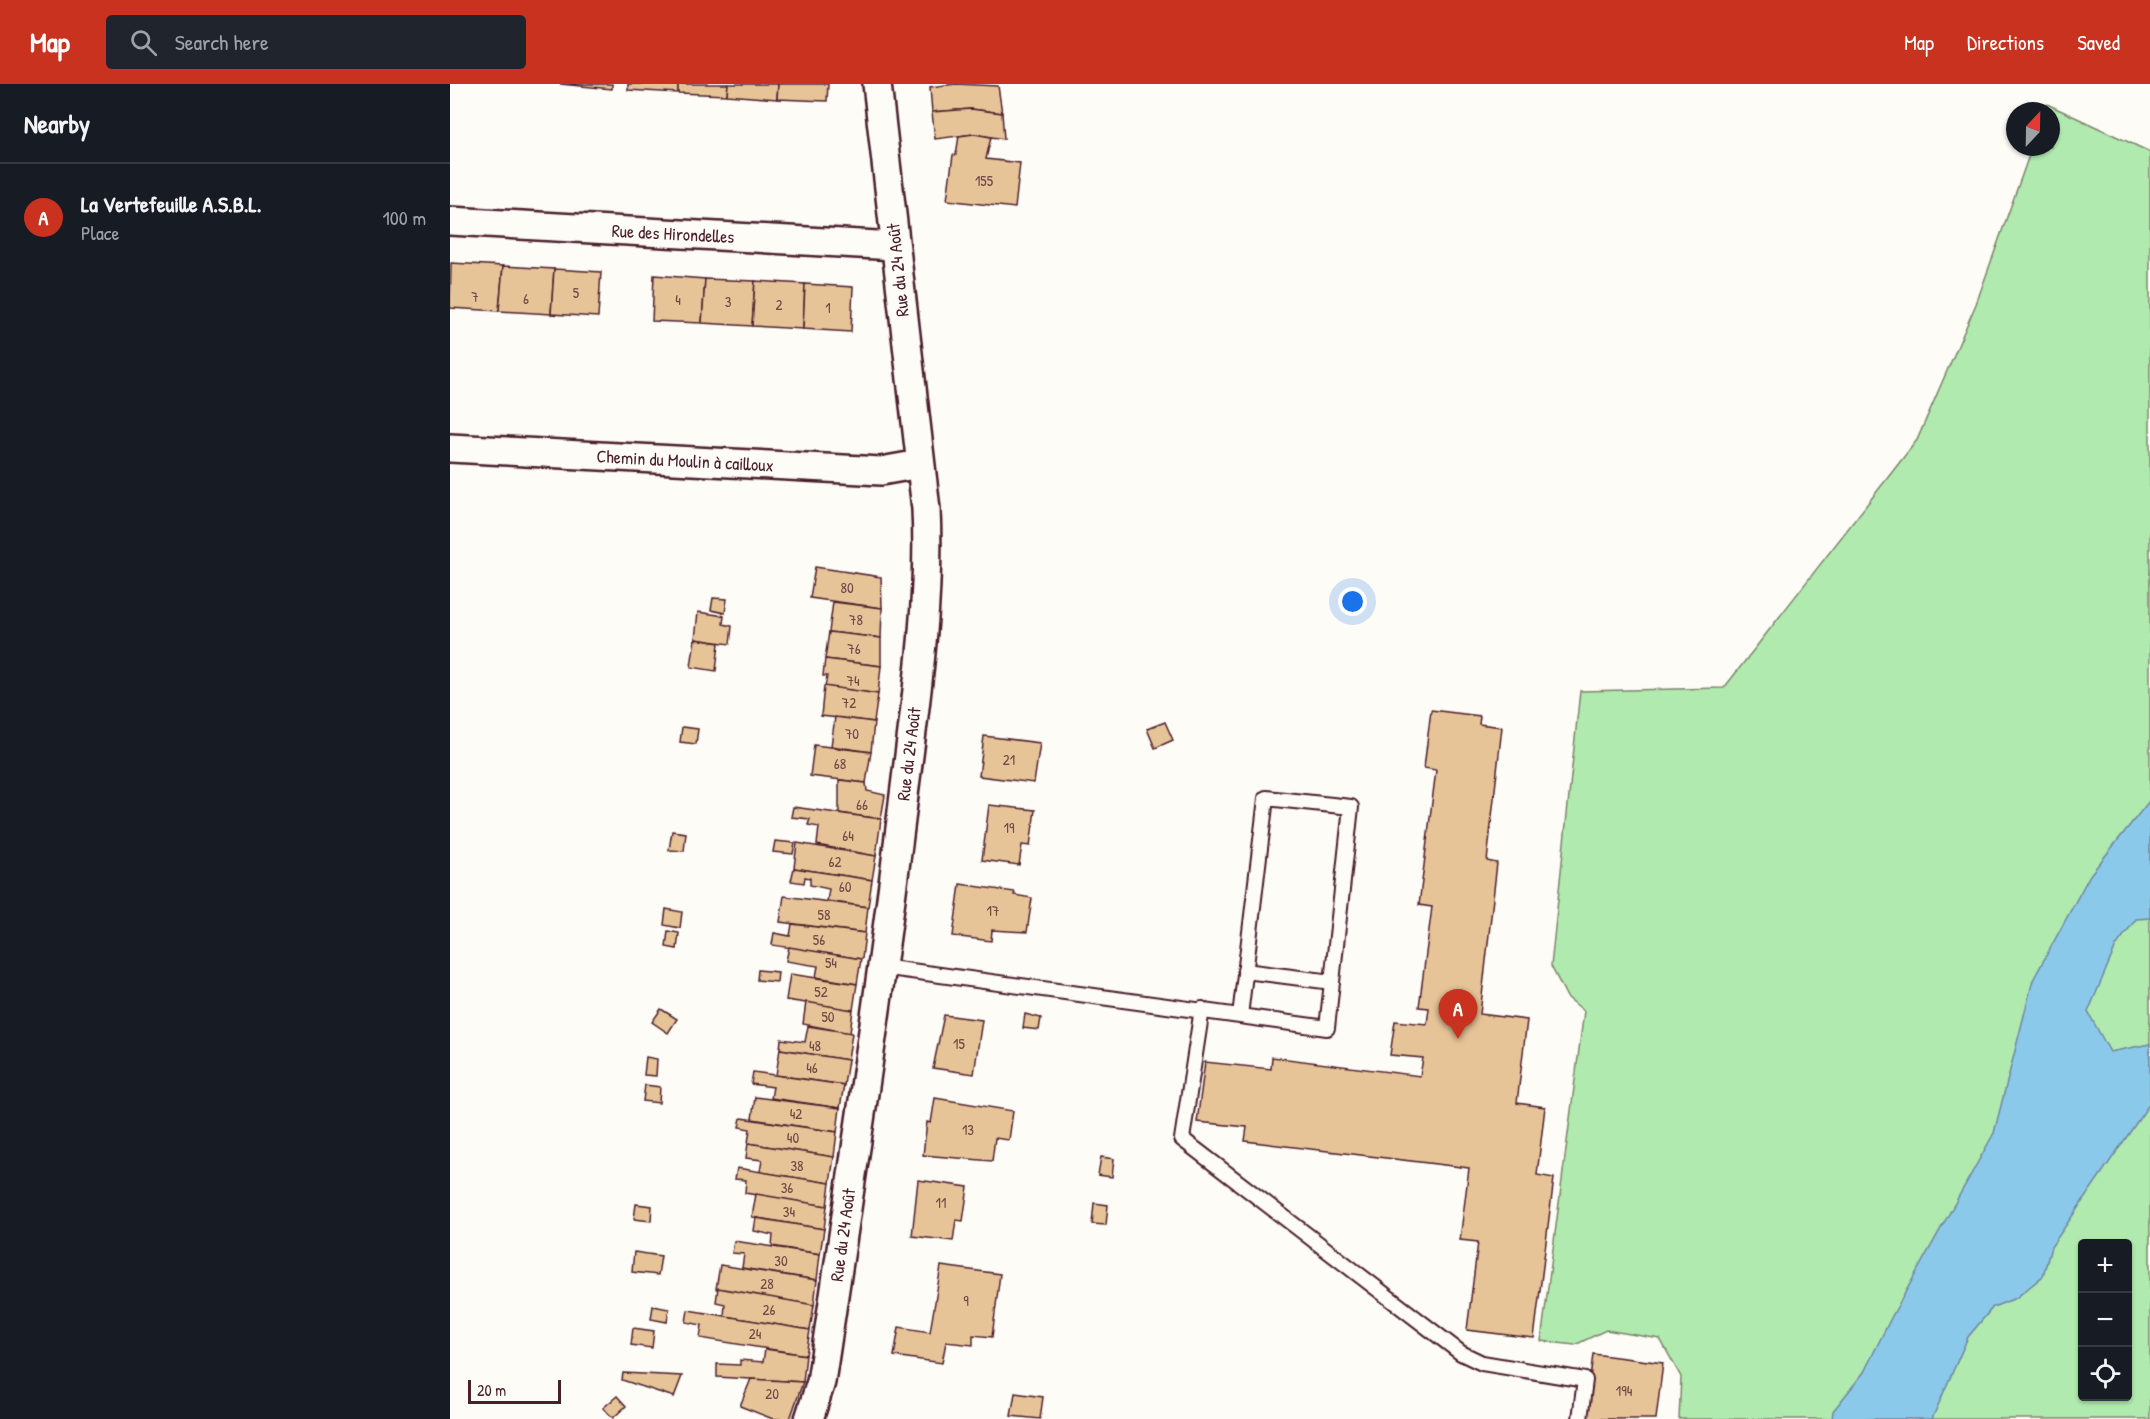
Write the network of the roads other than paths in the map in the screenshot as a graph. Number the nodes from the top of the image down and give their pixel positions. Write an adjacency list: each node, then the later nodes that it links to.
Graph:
1 (878, 84): 3 (street, Rue du 24 Août)
2 (450, 221): 3 (street, Rue des Hirondelles)
3 (895, 246): 5 (street, Rue du 24 Août)
4 (450, 448): 5 (street, Chemin du Moulin à cailloux)
5 (920, 464): 6 (street, Rue du 24 Août)
6 (882, 967): 9 (lane); 11 (street, Rue du 24 Août)
7 (1245, 971): 8 (lane); 8 (lane); 10 (lane)
8 (1332, 982): 10 (lane)
9 (1202, 1009): 10 (lane); 12 (lane)
10 (1240, 1016)
11 (809, 1419)
12 (1580, 1419)

